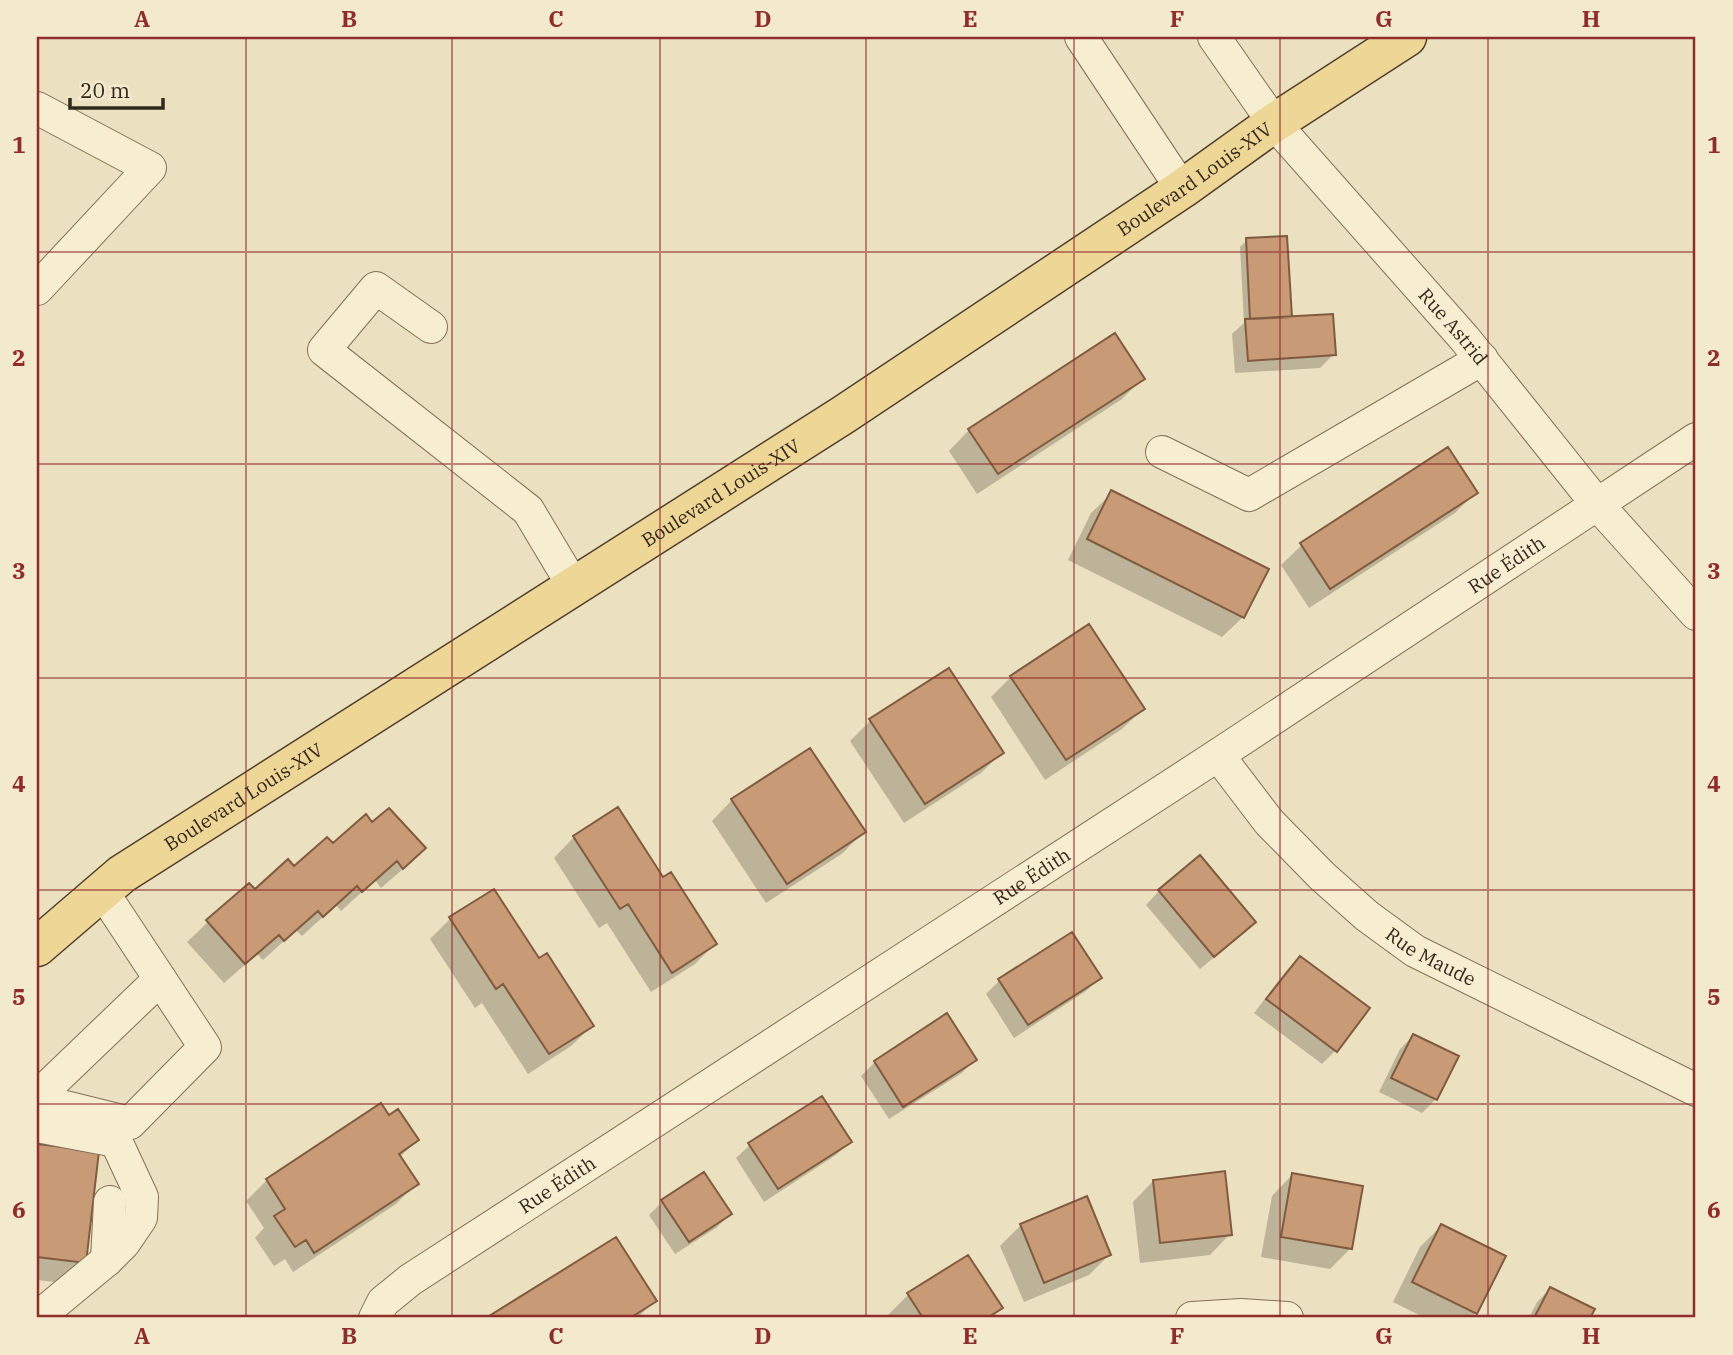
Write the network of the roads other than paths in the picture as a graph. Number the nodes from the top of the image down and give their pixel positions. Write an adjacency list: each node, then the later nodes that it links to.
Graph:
1 (1081, 37): 6 (street)
2 (1214, 37): 5 (street, Rue Astrid)
3 (1407, 37): 5 (main road, Boulevard Louis-XIV)
4 (37, 108): 7 (street)
5 (1274, 123): 6 (main road, Boulevard Louis-XIV); 9 (street, Rue Astrid)
6 (1182, 189): 13 (main road, Boulevard Louis-XIV)
7 (37, 289)
8 (431, 327): 13 (street)
9 (1482, 359): 11 (street); 12 (street, Rue Astrid)
10 (1696, 439): 12 (street, Rue Édith)
11 (1162, 452)
12 (1597, 504): 14 (street, Rue Astrid); 15 (street, Rue Édith)
13 (574, 587): 16 (main road, Boulevard Louis-XIV)
14 (1696, 614)
15 (1218, 755): 19 (street, Rue Maude); 25 (street, Rue Édith)
16 (102, 891): 17 (main road, Boulevard Louis-XIV); 18 (street)
17 (37, 947)
18 (160, 979): 20 (street); 20 (street)
19 (1696, 1090)
20 (37, 1099)
21 (37, 1126): 22 (street)
22 (116, 1141): 23 (street); 23 (street)
23 (107, 1260): 24 (street)
24 (37, 1318)
25 (375, 1318)
26 (1192, 1318): 27 (street)
27 (1287, 1318)

